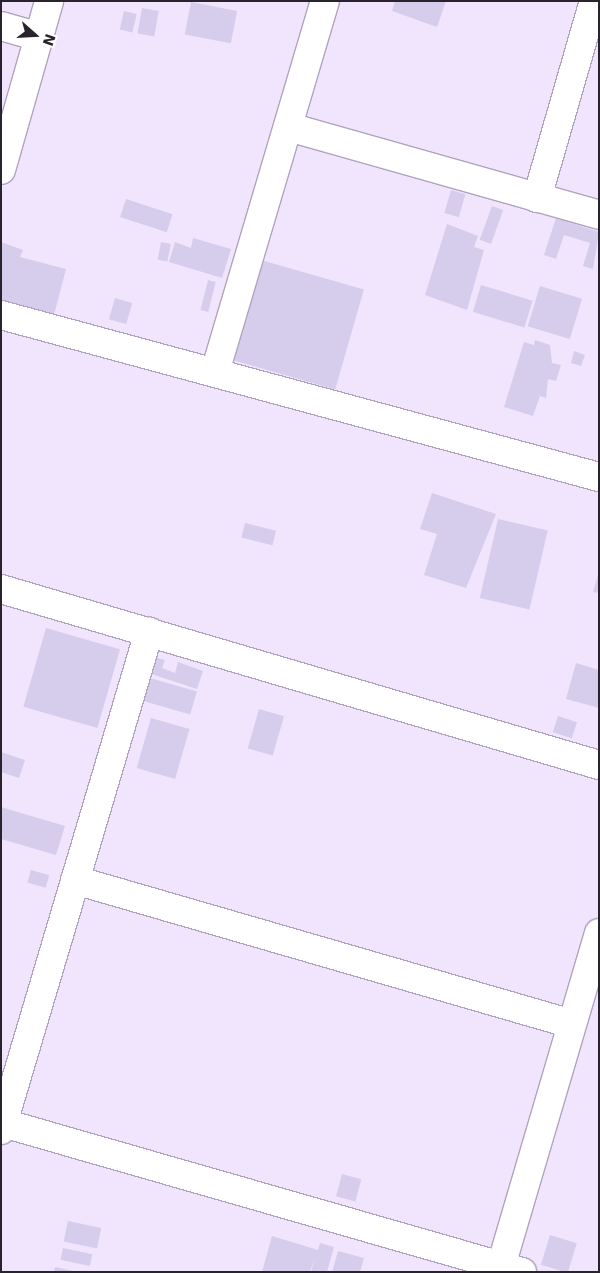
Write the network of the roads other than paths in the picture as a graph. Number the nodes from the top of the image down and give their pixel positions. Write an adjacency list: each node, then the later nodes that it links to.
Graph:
1 (49, 1): 5 (street)
2 (325, 1): 6 (street)
3 (594, 1): 8 (street)
4 (1, 26): 5 (street)
5 (39, 37): 7 (street)
6 (289, 127): 8 (street); 11 (street)
7 (1, 170)
8 (538, 198): 9 (street)
9 (599, 215)
10 (1, 315): 11 (street)
11 (215, 372): 12 (street)
12 (599, 477)
13 (1, 589): 14 (street)
14 (149, 632): 15 (street); 16 (street)
15 (599, 765)
16 (75, 880): 18 (street); 19 (street)
17 (599, 933): 18 (street)
18 (572, 1024): 20 (street)
19 (2, 1127): 20 (street)
20 (511, 1269)

